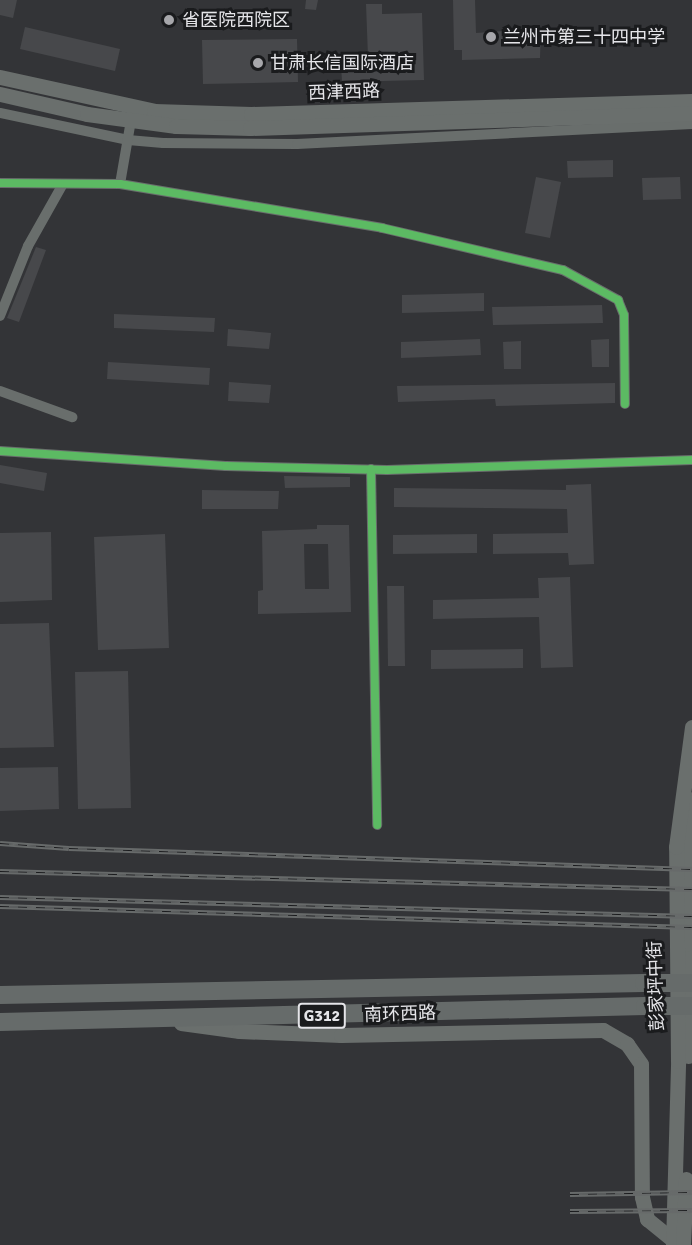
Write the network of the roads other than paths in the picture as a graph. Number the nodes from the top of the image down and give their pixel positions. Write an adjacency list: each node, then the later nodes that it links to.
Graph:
1 (0, 77): 3 (main road, 西津西路)
2 (0, 94): 6 (main road, 西津西路)
3 (692, 101)
4 (0, 113): 8 (street)
5 (692, 113): 6 (main road, 西津西路)
6 (131, 120): 8 (street)
7 (692, 124): 8 (street)
8 (128, 140): 11 (street)
9 (0, 183): 10 (street)
10 (63, 184): 11 (street); 12 (street)
11 (120, 184): 14 (street)
12 (0, 316)
13 (0, 391): 15 (street)
14 (625, 404)
15 (72, 417)
16 (0, 451): 18 (street)
17 (692, 460): 18 (street)
18 (371, 469): 21 (street)
19 (692, 727): 22 (main road, 彭家坪中街)
20 (692, 799): 22 (main road, 彭家坪中街)
21 (377, 825)
22 (684, 943): 29 (main road, 彭家坪中街)
23 (692, 983): 24 (highway, 南环西路 / G312, bridge)
24 (0, 995)
25 (692, 1006): 26 (highway, 南环西路 / G312, bridge)
26 (160, 1021): 27 (highway, 南环西路 / G312); 29 (main road)
27 (0, 1022)
28 (692, 1216): 29 (main road)
29 (679, 1242)

